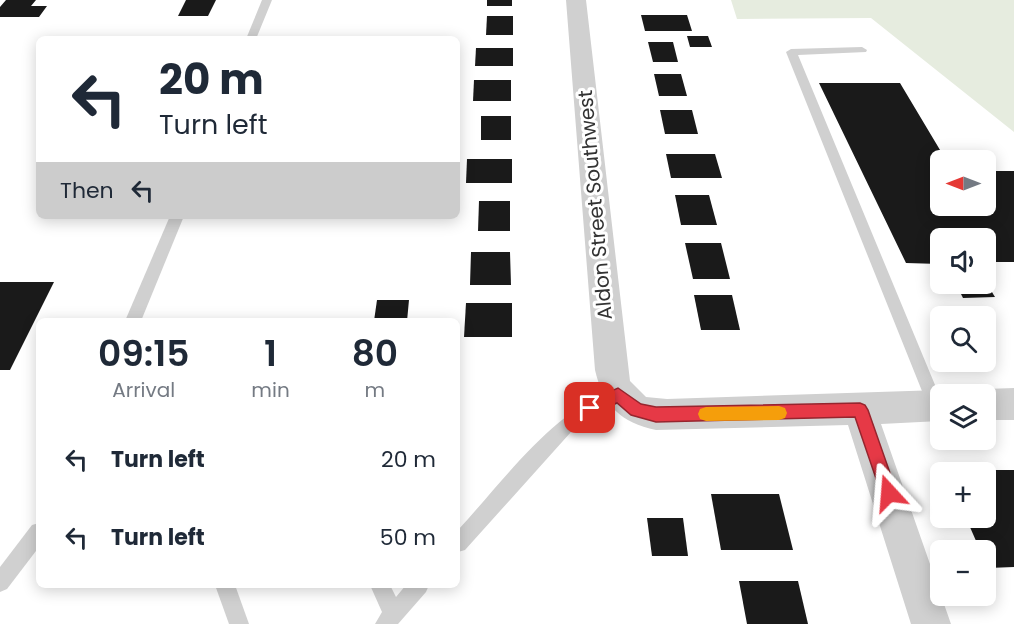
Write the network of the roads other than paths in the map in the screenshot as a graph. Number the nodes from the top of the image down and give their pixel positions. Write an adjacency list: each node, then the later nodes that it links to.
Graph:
1 (267, 0): 3 (lane)
2 (576, 0): 8 (street, Aldon Street Southwest)
3 (252, 36)
4 (862, 50): 7 (lane)
5 (176, 219): 6 (lane)
6 (134, 318)
7 (930, 387)
8 (623, 399): 12 (street); 14 (lane)
9 (1014, 404): 10 (street)
10 (996, 405)
11 (930, 406): 12 (street)
12 (860, 410): 21 (street)
13 (36, 536): 15 (lane)
14 (460, 541)
15 (0, 582)
16 (226, 588): 20 (lane)
17 (381, 588): 19 (lane)
18 (416, 588): 19 (lane)
19 (389, 619)
20 (238, 624)
21 (931, 624)

